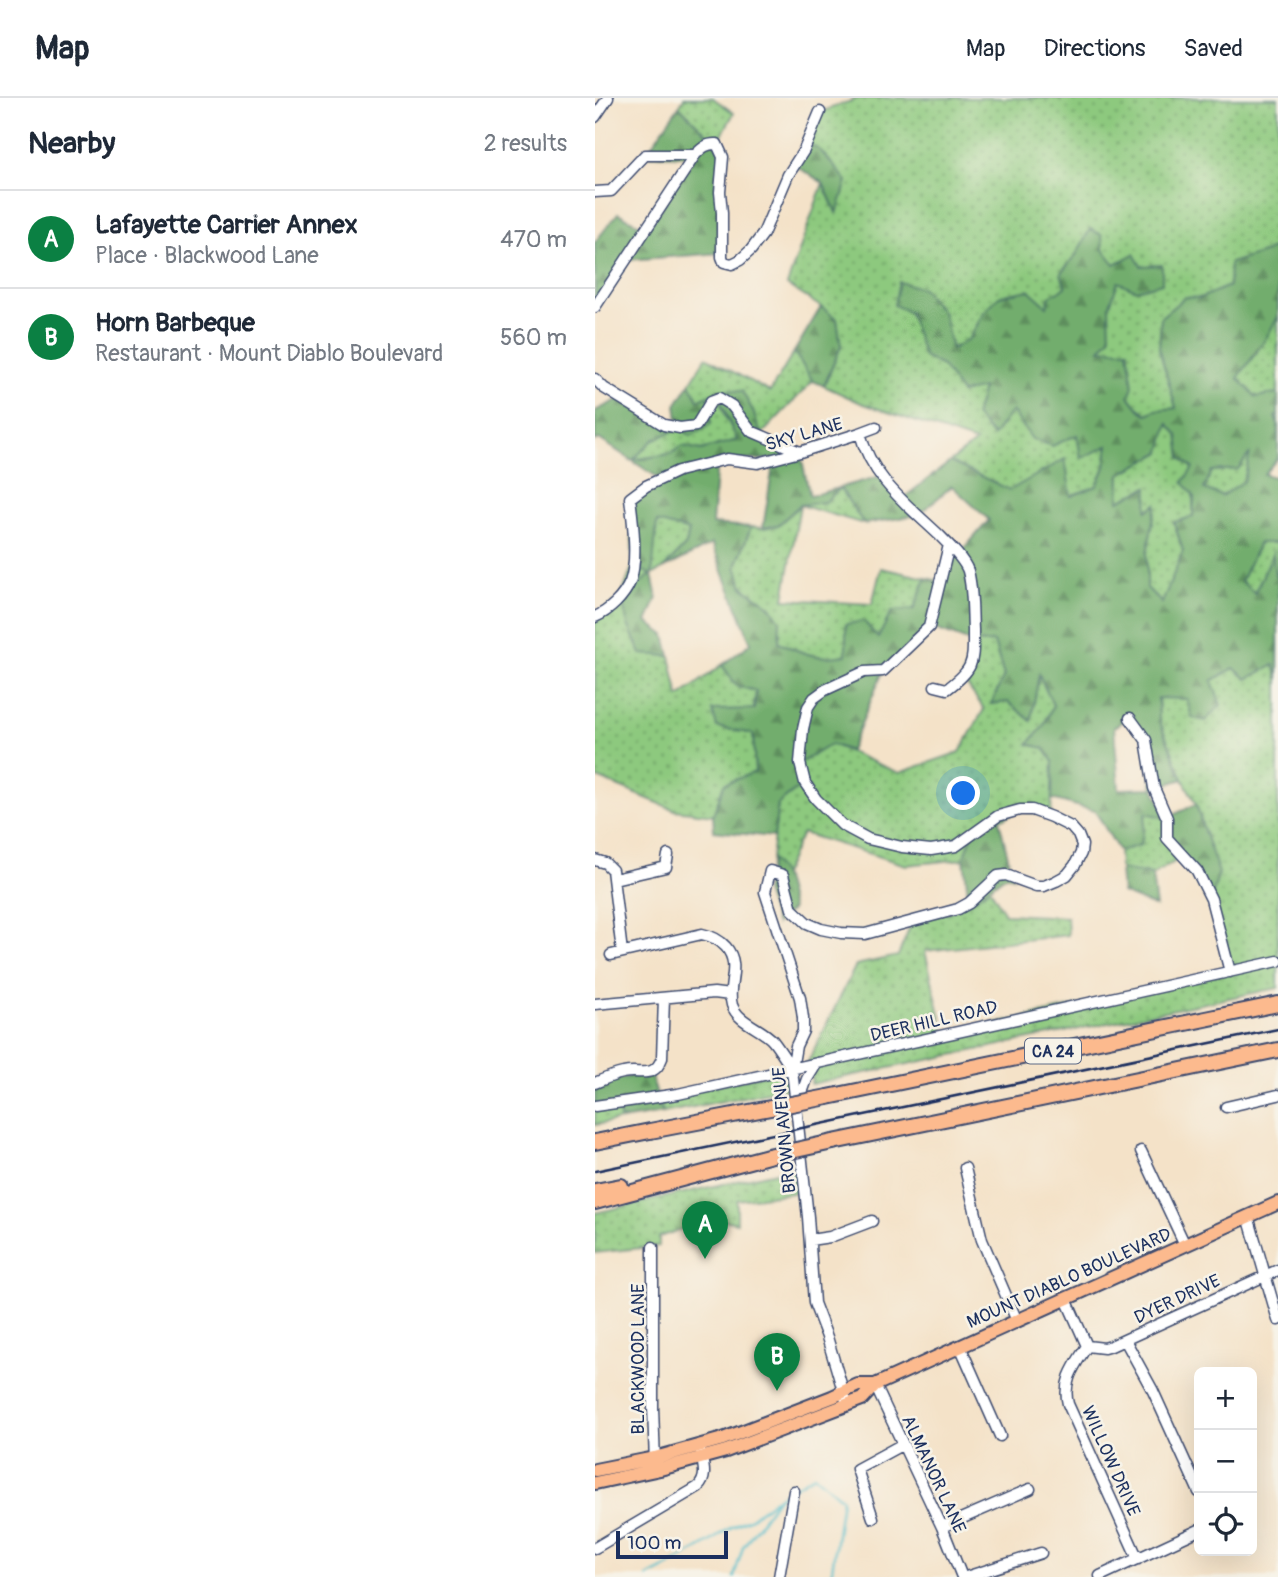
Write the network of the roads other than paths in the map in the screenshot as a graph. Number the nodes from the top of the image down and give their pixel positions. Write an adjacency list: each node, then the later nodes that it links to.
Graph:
1 (608, 98): 3 (street)
2 (820, 111): 4 (street)
3 (595, 117)
4 (695, 155): 5 (street); 6 (street)
5 (595, 192)
6 (595, 307)
7 (595, 379): 10 (street)
8 (876, 428): 9 (street)
9 (860, 433): 10 (street, SKY LANE); 11 (street, SKY LANE)
10 (800, 452): 12 (street, SKY LANE)
11 (949, 545): 13 (street, SKY LANE); 28 (street, BROWN AVENUE)
12 (595, 617)
13 (935, 686)
14 (1130, 718): 21 (street)
15 (668, 855): 17 (street)
16 (595, 860): 17 (street)
17 (614, 879): 18 (street)
18 (622, 952): 19 (street); 22 (street)
19 (611, 955)
20 (1278, 961): 21 (street, DEER HILL ROAD)
21 (1230, 972): 27 (street, DEER HILL ROAD)
22 (730, 995): 23 (street); 28 (street)
23 (664, 998): 24 (street); 29 (street)
24 (595, 1004)
25 (1278, 1004): 34 (highway, CA 24, bridge)
26 (1278, 1050): 37 (highway, bridge)
27 (817, 1063): 28 (street, DEER HILL ROAD); 31 (street)
28 (792, 1069): 31 (street, BROWN AVENUE); 32 (street, DEER HILL ROAD)
29 (595, 1083)
30 (1278, 1096): 33 (street)
31 (797, 1104): 41 (street, BROWN AVENUE)
32 (595, 1106)
33 (1226, 1107)
34 (595, 1140)
35 (1141, 1152): 42 (street)
36 (965, 1168): 48 (street)
37 (595, 1194)
38 (1278, 1203): 39 (main road, MOUNT DIABLO BOULEVARD)
39 (1248, 1216): 42 (main road, MOUNT DIABLO BOULEVARD); 45 (street)
40 (872, 1221): 41 (street)
41 (810, 1240): 53 (street, BROWN AVENUE)
42 (1185, 1245): 46 (main road, MOUNT DIABLO BOULEVARD)
43 (653, 1247): 57 (street, BLACKWOOD LANE)
44 (1278, 1270): 45 (street, DYER DRIVE)
45 (1265, 1276): 47 (street); 49 (street, DYER DRIVE)
46 (1066, 1299): 48 (main road, MOUNT DIABLO BOULEVARD); 51 (street)
47 (1278, 1320)
48 (1017, 1321): 50 (main road, MOUNT DIABLO BOULEVARD)
49 (1125, 1340): 51 (street, DYER DRIVE); 59 (street)
50 (960, 1346): 52 (main road, MOUNT DIABLO BOULEVARD); 54 (street)
51 (1087, 1346): 68 (street, WILLOW DRIVE)
52 (875, 1385): 53 (main road, MOUNT DIABLO BOULEVARD); 55 (street, ALMANOR LANE)
53 (845, 1398): 56 (main road, MOUNT DIABLO BOULEVARD)
54 (1000, 1436)
55 (903, 1444): 63 (street); 64 (street, ALMANOR LANE)
56 (701, 1452): 57 (main road, MOUNT DIABLO BOULEVARD); 66 (street)
57 (655, 1464): 58 (main road, MOUNT DIABLO BOULEVARD); 60 (main road, MOUNT DIABLO BOULEVARD)
58 (595, 1470)
59 (1194, 1481)
60 (595, 1483)
61 (1030, 1489): 64 (street)
62 (794, 1491): 70 (street)
63 (873, 1518)
64 (942, 1527): 71 (street, ALMANOR LANE)
65 (1194, 1533): 68 (street)
66 (595, 1548)
67 (1041, 1553): 71 (street)
68 (1139, 1559): 69 (street)
69 (1100, 1576)
70 (779, 1577)
71 (964, 1577)

